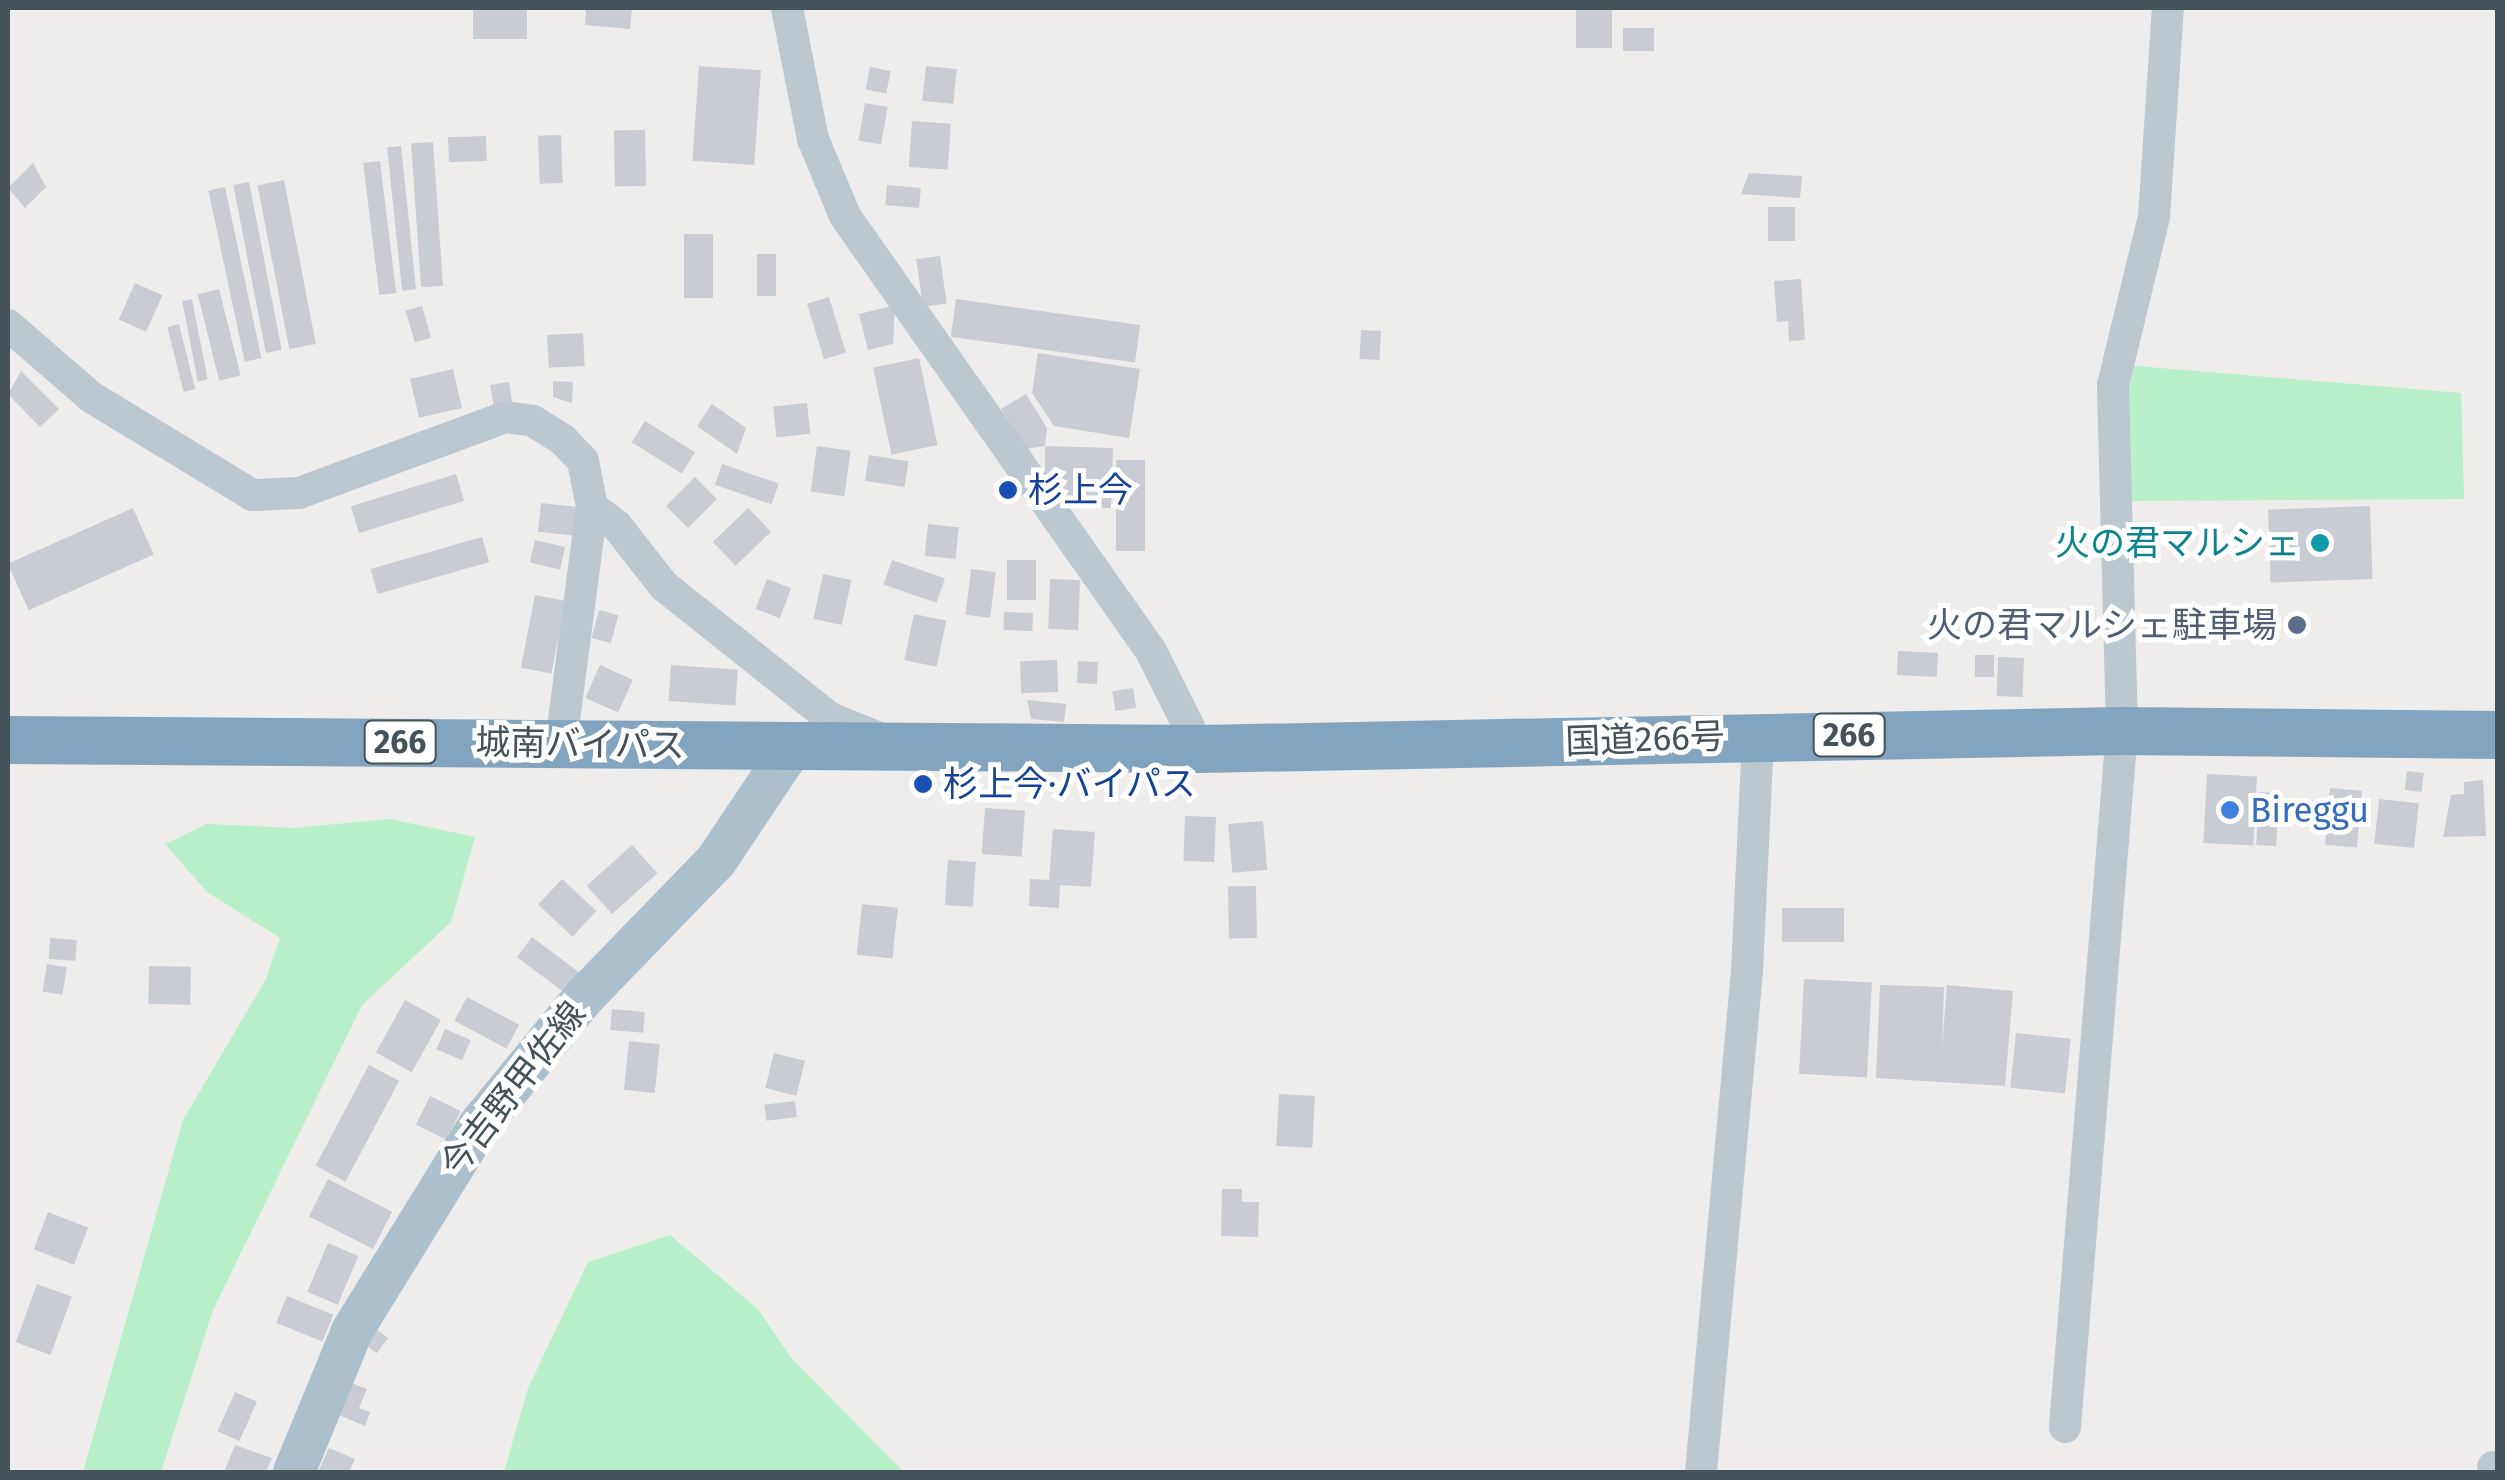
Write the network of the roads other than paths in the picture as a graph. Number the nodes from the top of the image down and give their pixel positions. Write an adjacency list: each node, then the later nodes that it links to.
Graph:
1 (787, 8): 12 (street)
2 (2168, 8): 5 (street)
3 (8, 325): 4 (street)
4 (592, 507): 9 (street); 11 (street)
5 (2122, 731): 6 (highway, 国道266号 / 266); 7 (highway, 国道266号 / 266); 13 (street)
6 (2498, 735)
7 (1758, 736): 12 (highway, 国道266号 / 266); 15 (street)
8 (8, 740): 9 (highway, 城南バイパス / 266)
9 (561, 743): 10 (highway, 城南バイパス / 266)
10 (793, 746): 11 (highway, 国道266号 / 266); 14 (main road, 今吉野甲佐線)
11 (901, 747): 12 (highway, 国道266号 / 266)
12 (1200, 749)
13 (2066, 1427)
14 (294, 1472)
15 (1701, 1472)

